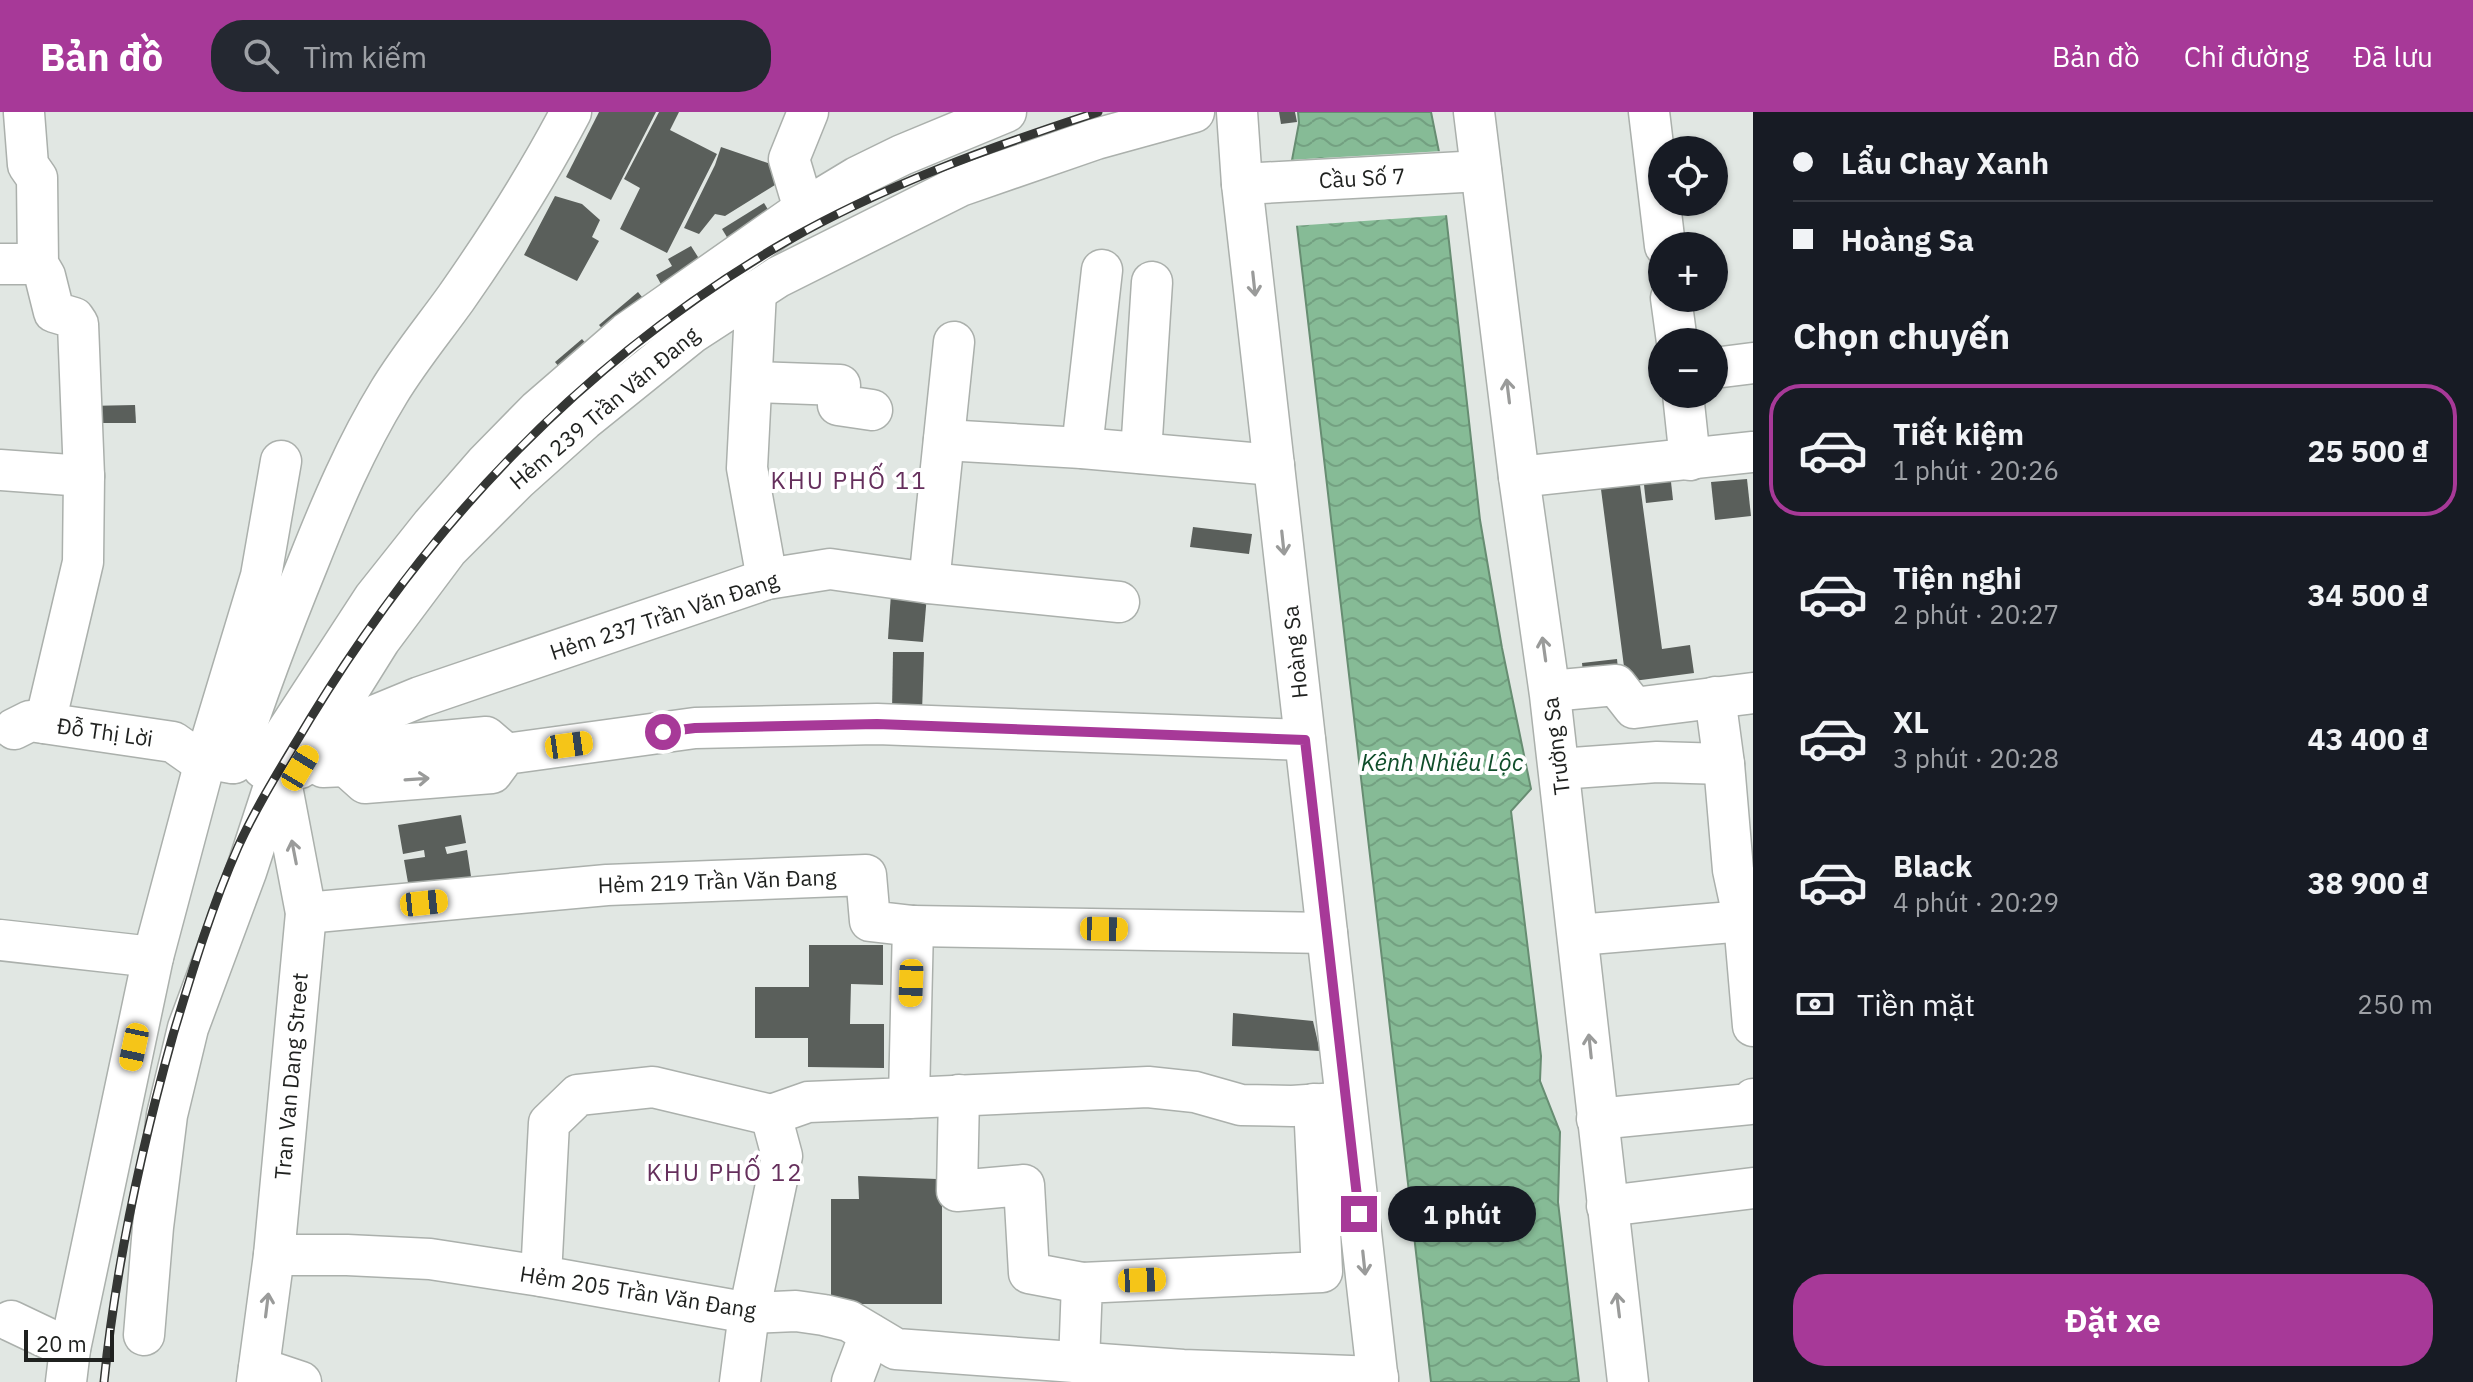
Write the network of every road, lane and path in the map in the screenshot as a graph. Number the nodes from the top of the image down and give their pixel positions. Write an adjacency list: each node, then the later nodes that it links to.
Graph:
1 (571, 112): 40 (street)
2 (808, 112): 11 (street)
3 (1006, 112): 11 (street, Hẻm 239 Trần Văn Đang)
4 (1194, 112): 16 (street, Hẻm 239 Trần Văn Đang)
5 (1237, 112): 10 (street, Hoàng Sa)
6 (1474, 112): 9 (street, Trường Sa)
7 (1649, 112): 12 (street)
8 (17, 113): 13 (street)
9 (1465, 183): 10 (street, Cầu Số 7); 32 (street, Trường Sa, one-way to 9)
10 (1244, 195): 29 (street, Hoàng Sa, one-way to 29)
11 (804, 209): 40 (street, Hẻm 239 Trần Văn Đang)
12 (1663, 232)
13 (19, 264): 31 (street)
14 (1102, 270): 24 (street)
15 (1152, 282): 26 (street)
16 (756, 291): 20 (street); 40 (street, Hẻm 239 Trần Văn Đang)
17 (954, 342): 23 (street)
18 (1753, 363): 19 (street)
19 (1728, 366)
20 (752, 382): 22 (street); 33 (street)
21 (1684, 408): 27 (street)
22 (872, 410)
23 (944, 440): 24 (street); 34 (street)
24 (1082, 448): 26 (street)
25 (1753, 452): 27 (street)
26 (1141, 453): 29 (street)
27 (1690, 460): 32 (street)
28 (281, 461): 40 (street)
29 (1274, 465): 39 (street, Hoàng Sa, one-way to 39)
30 (0, 470): 31 (street)
31 (84, 476): 38 (street)
32 (1519, 477): 36 (street, Trường Sa, one-way to 32)
33 (767, 579): 34 (street, Hẻm 237 Trần Văn Đang); 40 (street, Hẻm 237 Trần Văn Đang)
34 (929, 583): 35 (street, Hẻm 237 Trần Văn Đang)
35 (1119, 602)
36 (1550, 691): 37 (street); 42 (street, Trường Sa)
37 (1734, 695): 41 (street)
38 (20, 727): 40 (street, Đỗ Thị Lời)
39 (1305, 740): 40 (street, Đỗ Thị Lời); 47 (street, Hoàng Sa)
40 (267, 761): 44 (street, Tran Van Dang Street, one-way to 40); 50 (street); 66 (street)
41 (1724, 764): 42 (street); 43 (street)
42 (1559, 769): 48 (street, Trường Sa)
43 (1743, 868): 45 (street)
44 (306, 913): 46 (street, Hẻm 219 Trần Văn Ðang); 60 (street, Tran Van Dang Street)
45 (1744, 921): 48 (street); 51 (street)
46 (913, 926): 47 (street, Hẻm 219 Trần Văn Ðang); 53 (street)
47 (1327, 933): 55 (street, Hoàng Sa)
48 (1578, 935): 57 (street, Trường Sa, one-way to 48)
49 (0, 940): 50 (street)
50 (153, 957): 68 (street)
51 (1753, 1026)
52 (959, 1095): 53 (street); 55 (street); 62 (street)
53 (909, 1098): 56 (street)
54 (1753, 1099): 57 (street)
55 (1330, 1103): 62 (street); 71 (street, Hoàng Sa, one-way to 71)
56 (771, 1115): 61 (street); 63 (street)
57 (1597, 1119): 59 (street, Trường Sa)
58 (1753, 1188): 59 (street)
59 (1607, 1206): 75 (street, Trường Sa, one-way to 59)
60 (274, 1255): 61 (street, Hẻm 205 Trần Văn Ðang); 70 (street, Tran Van Dang Street, one-way to 60)
61 (541, 1276): 63 (street, Hẻm 205 Trần Văn Ðang)
62 (1082, 1283): 67 (street)
63 (749, 1313): 65 (street, Hẻm 205 Trần Văn Ðang); 73 (street)
64 (4, 1318): 68 (street)
65 (870, 1334): 67 (street, Hẻm 205 Trần Văn Ðang); 74 (street)
66 (144, 1335)
67 (1079, 1363): 69 (street, Hẻm 205 Trần Văn Ðang)
68 (68, 1366)
69 (1131, 1374): 71 (street, Hẻm 205 Trần Văn Ðang)
70 (258, 1375): 72 (street)
71 (1378, 1380)
72 (301, 1382)
73 (740, 1382)
74 (852, 1382)
75 (1628, 1382)

